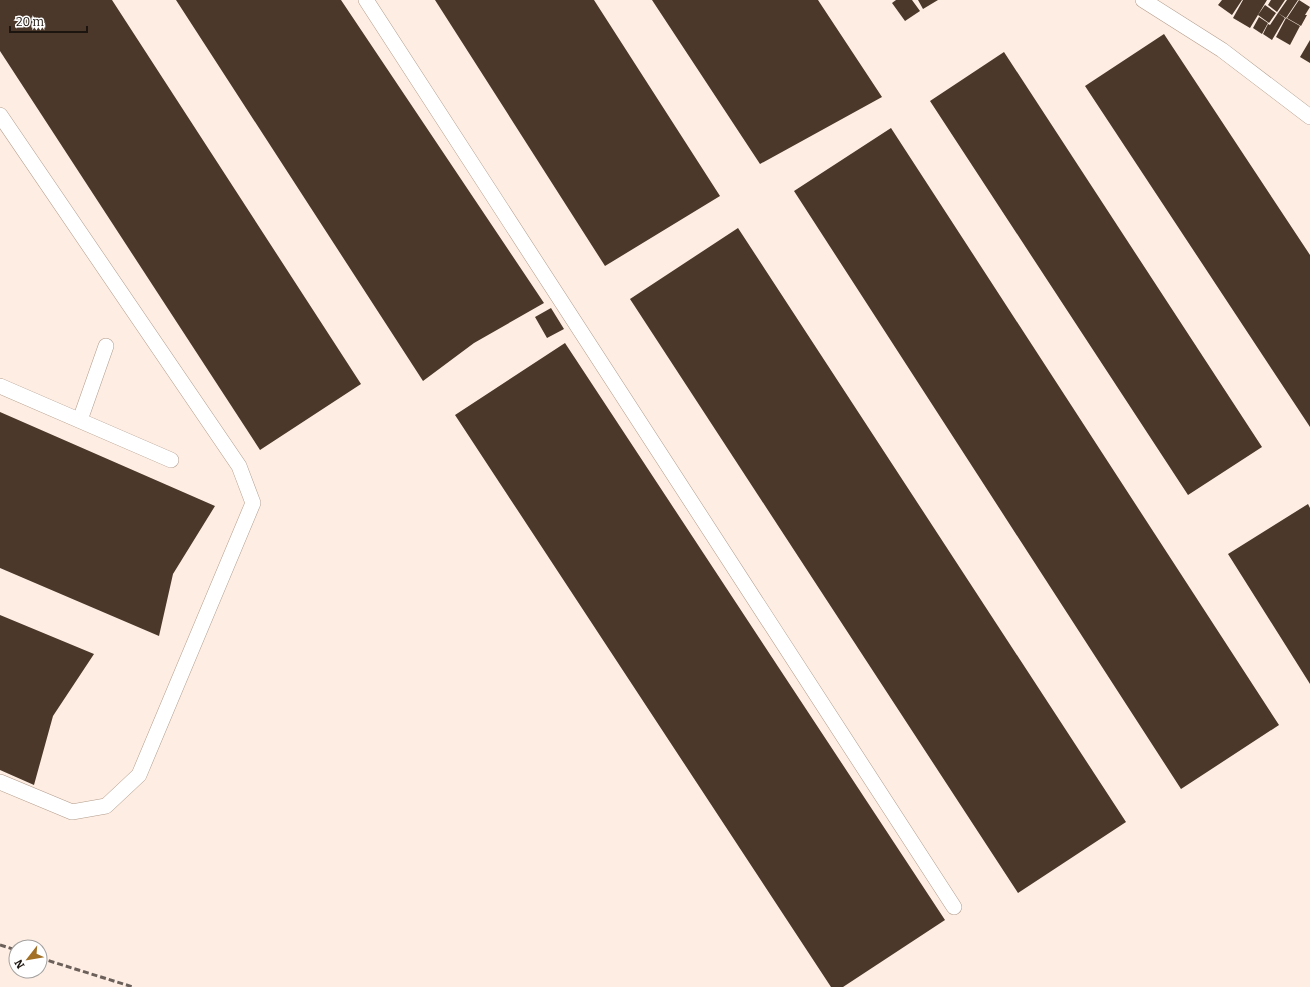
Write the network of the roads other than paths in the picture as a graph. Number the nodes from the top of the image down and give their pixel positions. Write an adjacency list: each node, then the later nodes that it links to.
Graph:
1 (366, 0): 10 (lane)
2 (1143, 0): 4 (lane)
3 (0, 115): 9 (lane)
4 (1310, 117)
5 (106, 346): 7 (lane)
6 (0, 386): 7 (lane)
7 (80, 420): 8 (lane)
8 (171, 460)
9 (0, 782)
10 (954, 908)

